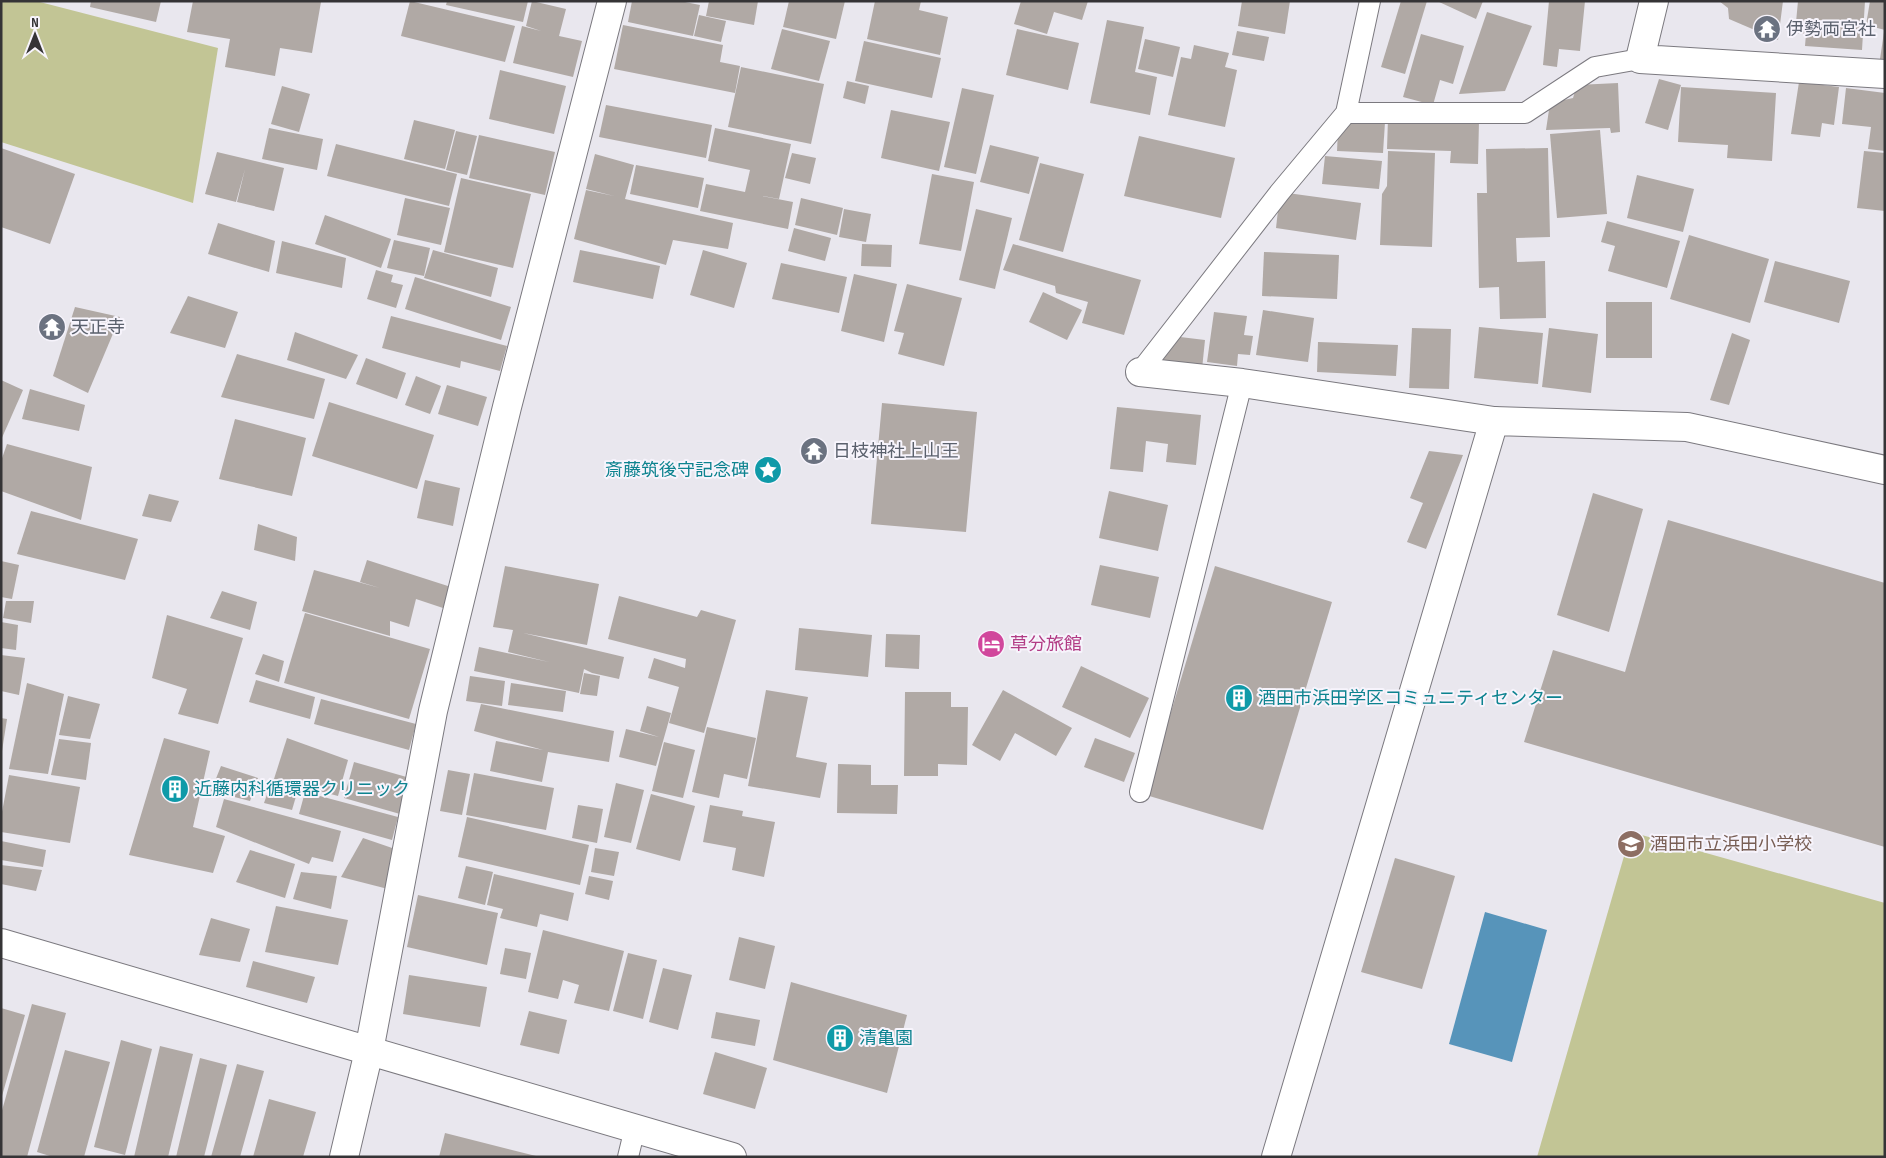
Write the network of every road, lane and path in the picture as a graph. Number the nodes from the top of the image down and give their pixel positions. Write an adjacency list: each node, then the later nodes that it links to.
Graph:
1 (612, 1): 13 (street)
2 (1370, 1): 6 (lane)
3 (1654, 1): 4 (street)
4 (1640, 59): 5 (street); 6 (lane)
5 (1885, 74)
6 (1346, 113): 7 (lane)
7 (1140, 372): 8 (street)
8 (1242, 383): 9 (street); 11 (lane)
9 (1494, 421): 10 (street); 18 (street)
10 (1885, 470)
11 (1140, 792)
12 (1, 943): 13 (street)
13 (369, 1051): 14 (street); 15 (street)
14 (635, 1128): 16 (lane); 17 (street)
15 (344, 1157)
16 (628, 1157)
17 (732, 1157)
18 (1276, 1157)

